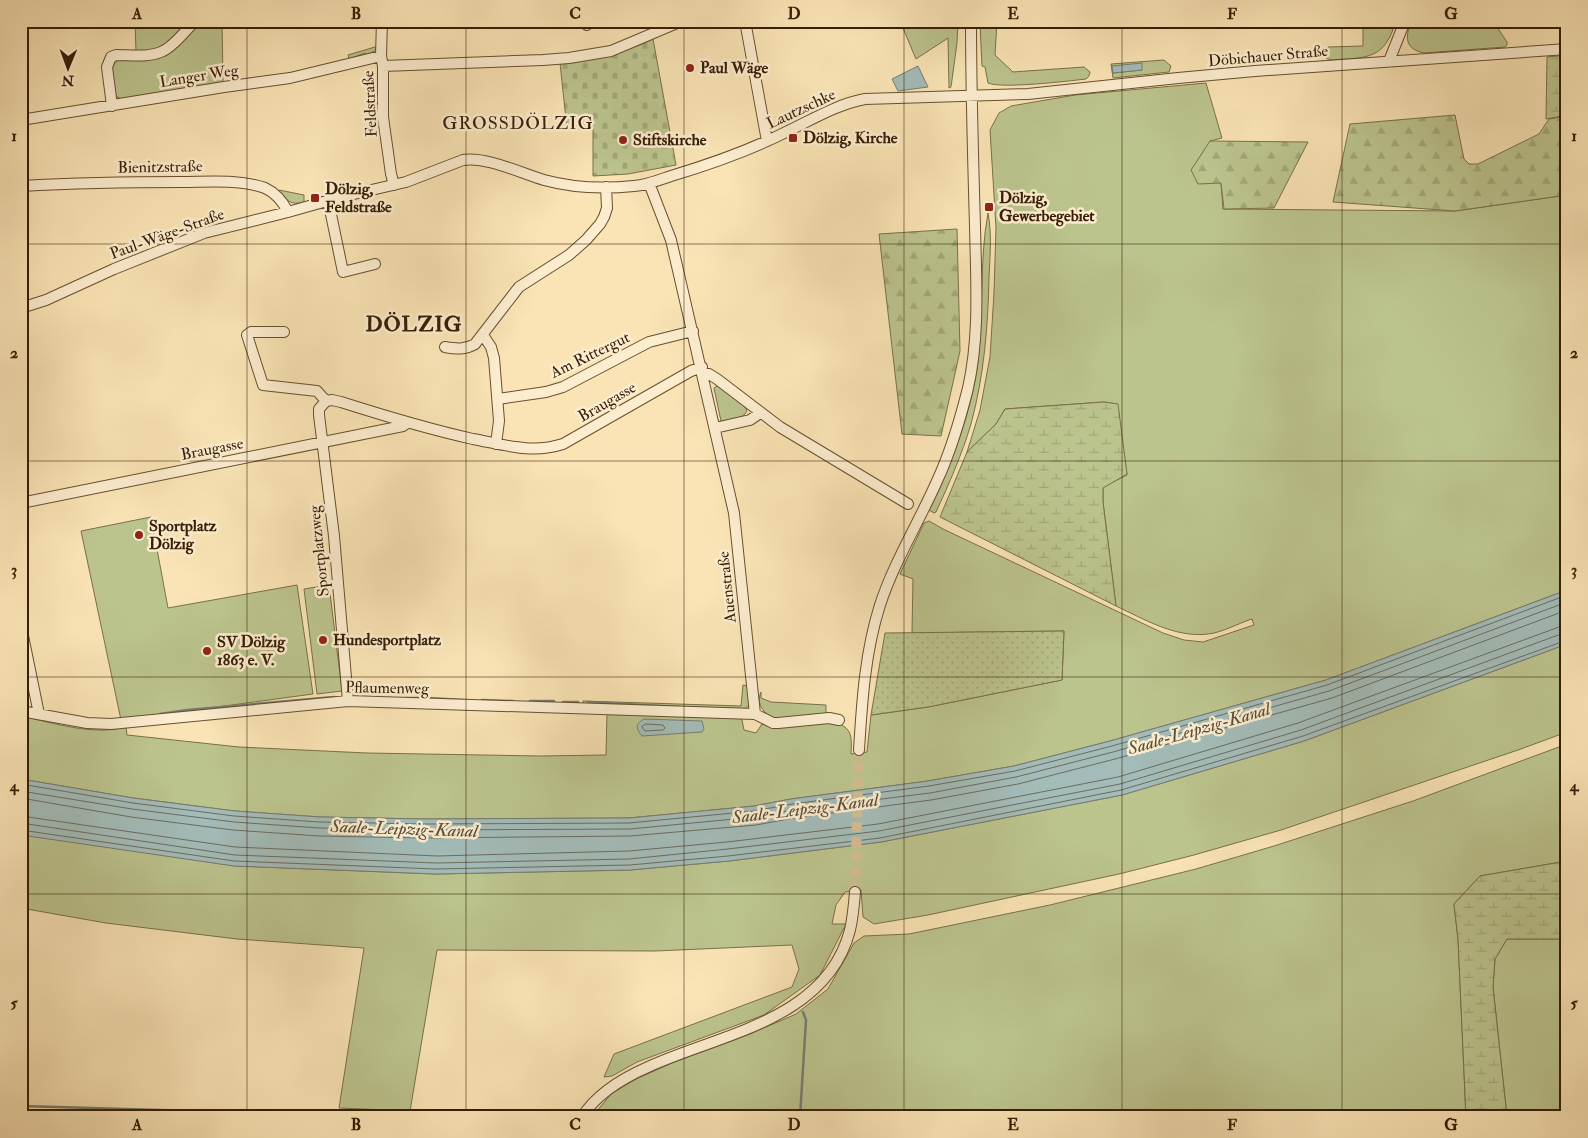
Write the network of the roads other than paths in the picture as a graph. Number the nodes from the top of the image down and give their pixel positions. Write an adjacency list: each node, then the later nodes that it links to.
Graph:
1 (382, 21): 8 (street, Feldstraße)
2 (682, 21): 8 (street, Langer Weg)
3 (745, 21): 13 (street)
4 (971, 21): 10 (street)
5 (1405, 21): 9 (street)
6 (194, 22): 11 (street)
7 (1567, 49): 9 (street, Döbichauer Straße)
8 (382, 61): 11 (street, Langer Weg); 15 (street, Feldstraße)
9 (1389, 61): 10 (street, Döbichauer Straße)
10 (972, 97): 13 (street, Lautzschke); 42 (street)
11 (112, 106): 12 (street, Langer Weg)
12 (21, 120)
13 (767, 141): 14 (street, Lautzschke)
14 (649, 183): 17 (street, Paul-Wäge-Straße); 22 (street, Auenstraße)
15 (394, 185): 17 (street, Paul-Wäge-Straße); 18 (street, Paul-Wäge-Straße)
16 (21, 186): 19 (street, Bienitzstraße)
17 (606, 187): 24 (street)
18 (328, 200): 19 (street, Paul-Wäge-Straße); 20 (street)
19 (288, 212): 21 (street, Paul-Wäge-Straße)
20 (375, 264)
21 (21, 308)
22 (693, 331): 26 (street, Auenstraße); 27 (street, Am Rittergut)
23 (284, 332): 28 (street)
24 (483, 335): 25 (street); 27 (street)
25 (445, 347)
26 (702, 371): 29 (street); 31 (street, Auenstraße); 33 (street, Braugasse)
27 (498, 399): 33 (street)
28 (326, 401): 30 (street, Braugasse); 32 (street, Sportplatzweg)
29 (760, 413): 31 (street); 35 (street)
30 (407, 423): 32 (street, Braugasse); 33 (street, Braugasse)
31 (715, 428): 40 (street, Auenstraße)
32 (323, 442): 34 (street, Braugasse); 37 (street, Sportplatzweg)
33 (496, 444)
34 (21, 503)
35 (908, 504)
36 (21, 626): 39 (street)
37 (348, 701): 39 (street, Pflaumenweg); 40 (street, Pflaumenweg)
38 (21, 711): 39 (street, Pflaumenweg)
39 (39, 714)
40 (755, 714): 41 (street)
41 (839, 720)
42 (859, 750)
43 (855, 892): 44 (street)
44 (582, 1117)

